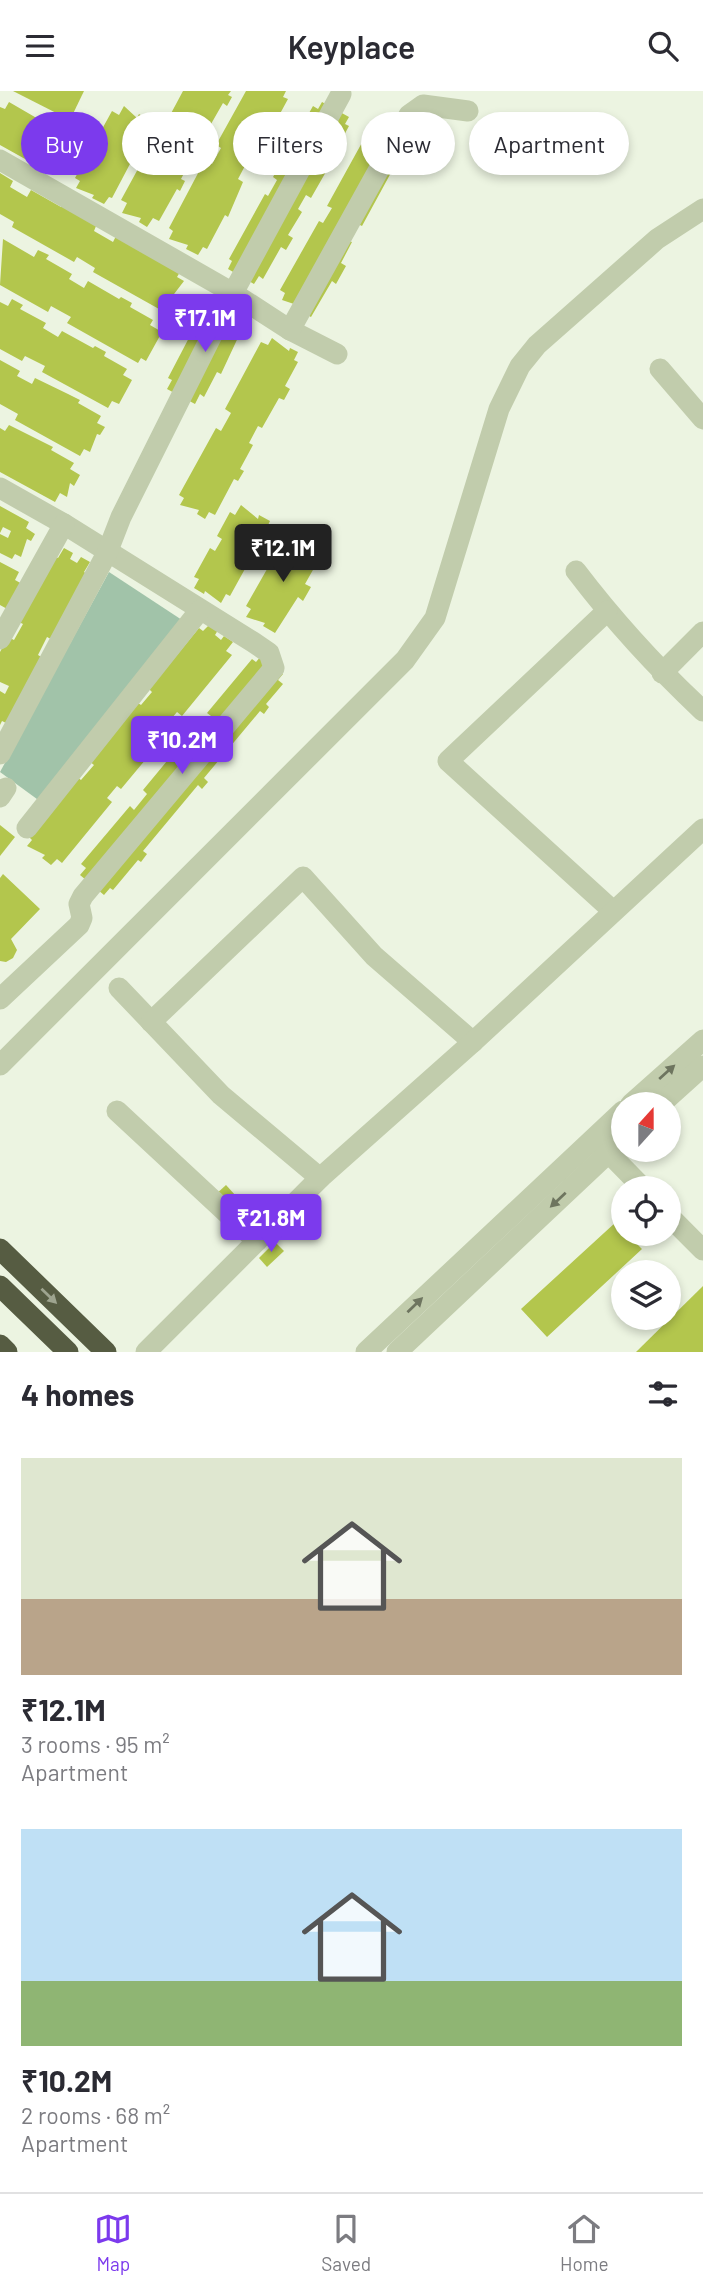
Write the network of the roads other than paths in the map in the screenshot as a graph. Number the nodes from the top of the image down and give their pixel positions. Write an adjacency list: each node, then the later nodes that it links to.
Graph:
1 (341, 94): 5 (street)
2 (468, 111): 6 (street)
3 (0, 160): 5 (street)
4 (703, 208): 29 (street)
5 (233, 293): 6 (street); 12 (street)
6 (290, 330): 7 (street)
7 (337, 353)
8 (660, 369): 9 (street)
9 (703, 419)
10 (0, 488): 11 (street)
11 (64, 524): 12 (street); 17 (street)
12 (107, 553): 14 (street); 20 (street)
13 (576, 571): 15 (street)
14 (200, 610): 21 (street); 25 (street)
15 (607, 611): 18 (street); 23 (street)
16 (703, 632): 18 (street)
17 (0, 639)
18 (662, 673): 19 (street)
19 (703, 711)
20 (0, 754)
21 (27, 828)
22 (703, 829): 23 (street)
23 (613, 911): 28 (street)
24 (119, 988): 26 (street)
25 (0, 999)
26 (151, 1022): 28 (street); 36 (street)
27 (703, 1040): 31 (street, one-way to 27)
28 (472, 1042): 36 (street)
29 (0, 1065)
30 (703, 1066): 32 (street)
31 (644, 1092)
32 (674, 1092)
33 (117, 1111): 38 (street)
34 (608, 1143): 35 (street); 47 (street, one-way to 34); 48 (street, one-way to 48)
35 (634, 1176)
36 (320, 1178): 38 (street)
37 (681, 1228): 40 (street)
38 (257, 1241): 46 (street)
39 (0, 1249): 45 (highway, one-way to 45)
40 (703, 1250)
41 (0, 1286): 44 (highway)
42 (0, 1345): 43 (highway)
43 (7, 1352)
44 (68, 1352)
45 (106, 1352)
46 (146, 1352)
47 (366, 1352)
48 (397, 1352)

